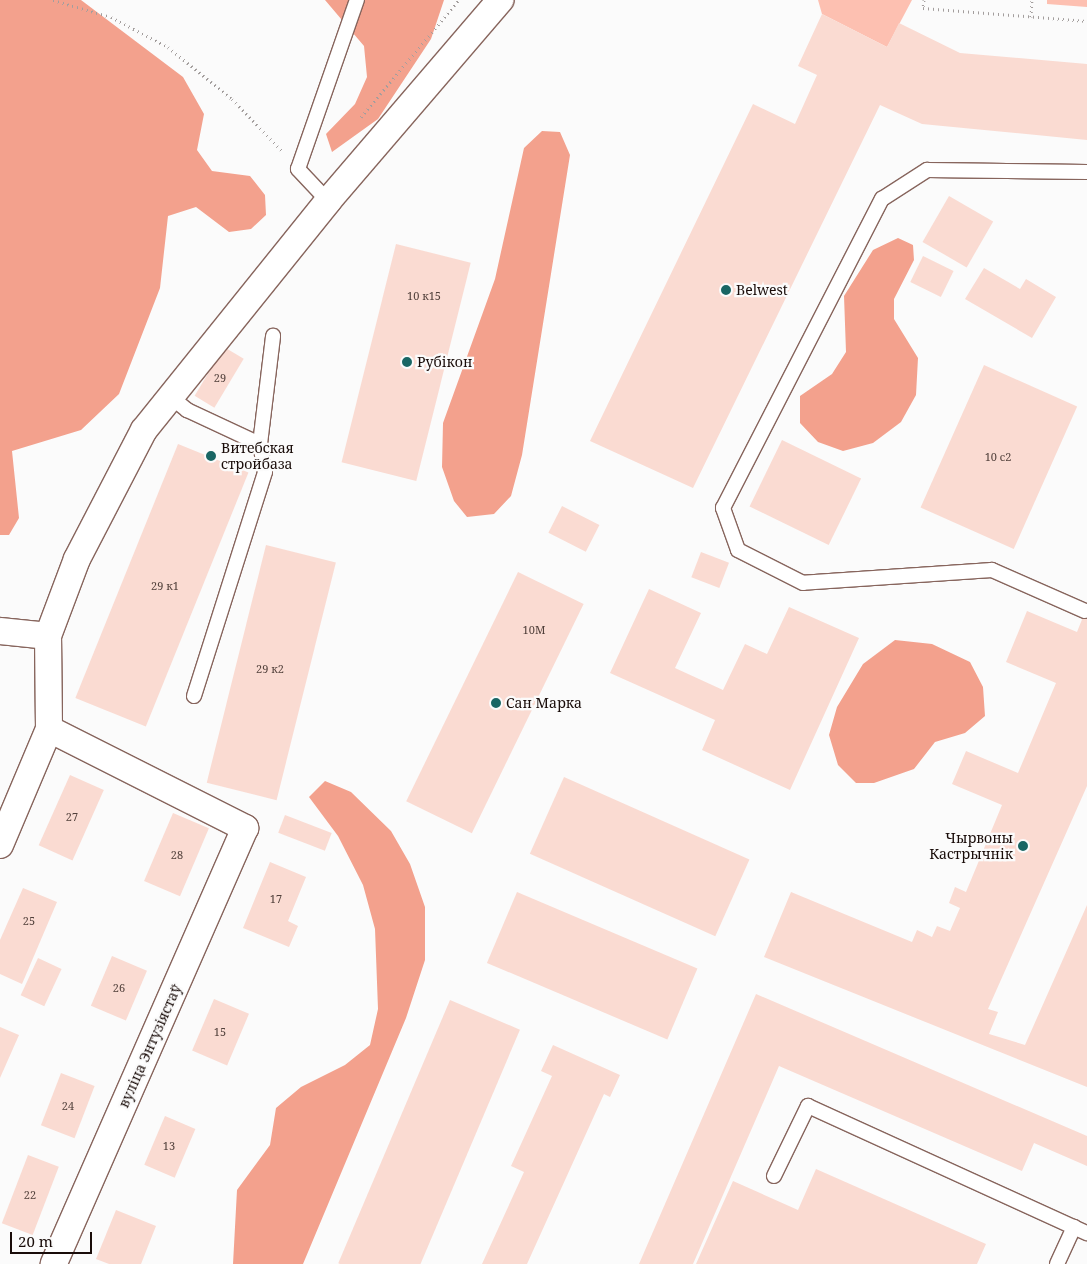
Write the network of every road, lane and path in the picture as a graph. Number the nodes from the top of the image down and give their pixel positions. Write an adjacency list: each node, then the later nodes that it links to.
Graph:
1 (53, 0): 10 (path)
2 (357, 0): 10 (lane)
3 (459, 0): 9 (path)
4 (500, 0): 12 (street)
5 (924, 0): 7 (path)
6 (1032, 0): 7 (path)
7 (1031, 16): 8 (path)
8 (1087, 21)
9 (356, 123)
10 (298, 169): 12 (lane)
11 (1087, 172): 16 (lane)
12 (328, 201): 14 (street)
13 (274, 336): 15 (lane)
14 (171, 397): 15 (lane); 18 (street)
15 (260, 444): 19 (lane)
16 (1085, 611)
17 (0, 631): 18 (street)
18 (48, 636): 20 (street)
19 (194, 696)
20 (49, 729): 21 (street); 24 (street, вуліца Энтузіястаў)
21 (0, 845)
22 (774, 1176): 23 (lane)
23 (1081, 1230): 25 (lane)
24 (54, 1264)
25 (1057, 1264)

